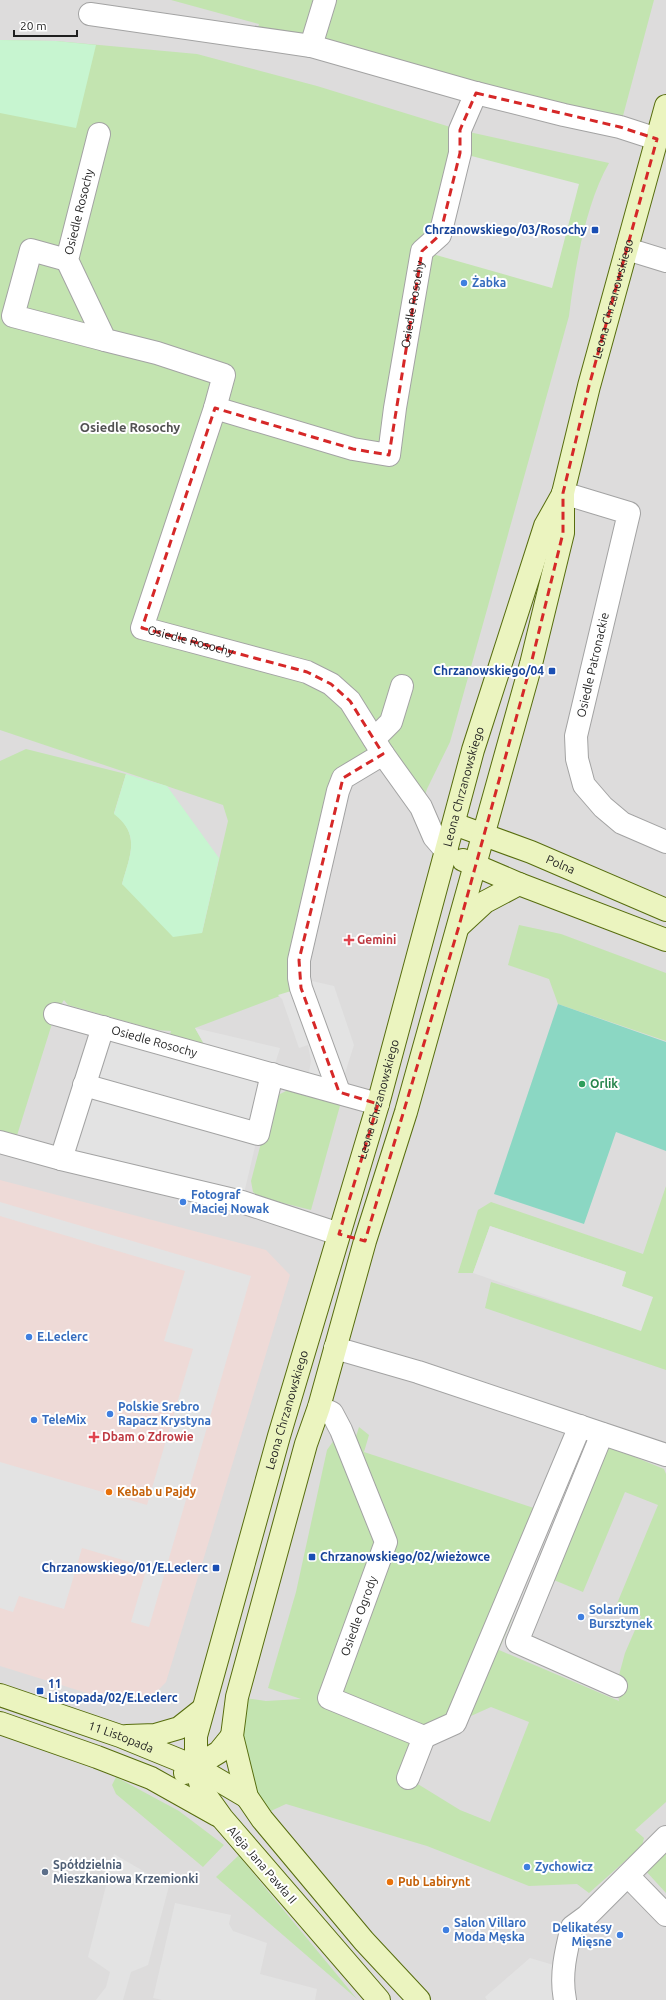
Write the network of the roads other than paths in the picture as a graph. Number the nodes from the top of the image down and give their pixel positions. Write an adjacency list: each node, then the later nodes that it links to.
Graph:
1 (325, 0): 3 (street)
2 (90, 14): 3 (street)
3 (311, 46): 4 (street)
4 (476, 93): 7 (street); 12 (street, Osiedle Rosochy)
5 (666, 106): 7 (street, Leona Chrzanowskiego)
6 (99, 134): 9 (street, Osiedle Rosochy)
7 (657, 139): 8 (street, Leona Chrzanowskiego)
8 (627, 249): 10 (street); 13 (street, Leona Chrzanowskiego)
9 (67, 260): 11 (street, Osiedle Rosochy); 11 (street)
10 (666, 261)
11 (105, 340): 12 (street, Osiedle Rosochy)
12 (215, 408): 15 (street, Osiedle Rosochy)
13 (563, 493): 17 (street, Leona Chrzanowskiego); 18 (street, Leona Chrzanowskiego); 19 (street, Osiedle Patronackie)
14 (402, 686): 15 (street)
15 (379, 746): 16 (street, Osiedle Rosochy); 30 (street)
16 (421, 807): 17 (street, Osiedle Rosochy); 20 (street, Osiedle Rosochy)
17 (454, 824): 18 (street, Polna); 20 (street, Leona Chrzanowskiego)
18 (483, 836): 21 (street, Leona Chrzanowskiego); 23 (street, Polna)
19 (666, 842)
20 (447, 852): 21 (street); 31 (street, Leona Chrzanowskiego)
21 (475, 865): 22 (street); 24 (street, Leona Chrzanowskiego)
22 (519, 884): 24 (street); 25 (street)
23 (666, 910)
24 (459, 926): 32 (street, Leona Chrzanowskiego)
25 (666, 940)
26 (55, 1014): 27 (street)
27 (103, 1027): 28 (street, Osiedle Rosochy); 29 (street, Osiedle Rosochy)
28 (272, 1074): 29 (street); 30 (street, Osiedle Rosochy)
29 (84, 1085): 34 (street, Osiedle Rosochy)
30 (339, 1092): 31 (street, Osiedle Rosochy)
31 (378, 1104): 32 (street); 35 (street, Leona Chrzanowskiego)
32 (406, 1112): 36 (street, Leona Chrzanowskiego)
33 (0, 1142): 34 (street)
34 (61, 1159): 35 (street)
35 (339, 1234): 36 (street); 44 (street, Leona Chrzanowskiego)
36 (366, 1242): 37 (street, Leona Chrzanowskiego)
37 (335, 1348): 38 (street, Leona Chrzanowskiego); 39 (street)
38 (319, 1407): 47 (street, Leona Chrzanowskiego); 48 (street, Osiedle Ogrody)
39 (580, 1426): 40 (street); 48 (street)
40 (602, 1434): 41 (street); 42 (street)
41 (666, 1455)
42 (616, 1686)
43 (0, 1695): 46 (street, 11 Listopada)
44 (203, 1709): 46 (street); 49 (street, Leona Chrzanowskiego)
45 (0, 1722): 50 (street)
46 (120, 1736): 49 (street, 11 Listopada)
47 (232, 1736): 49 (street); 52 (street)
48 (424, 1737): 51 (street)
49 (196, 1767): 50 (street); 52 (street); 53 (street, Aleja Jana Pawła II)
50 (151, 1778): 53 (street)
51 (408, 1778)
52 (247, 1797): 57 (street)
53 (222, 1818): 58 (street, Aleja Jana Pawła II)
54 (666, 1837): 55 (street)
55 (628, 1876): 56 (street); 59 (street)
56 (666, 1915)
57 (417, 1999)
58 (378, 2000)
59 (565, 2000)

